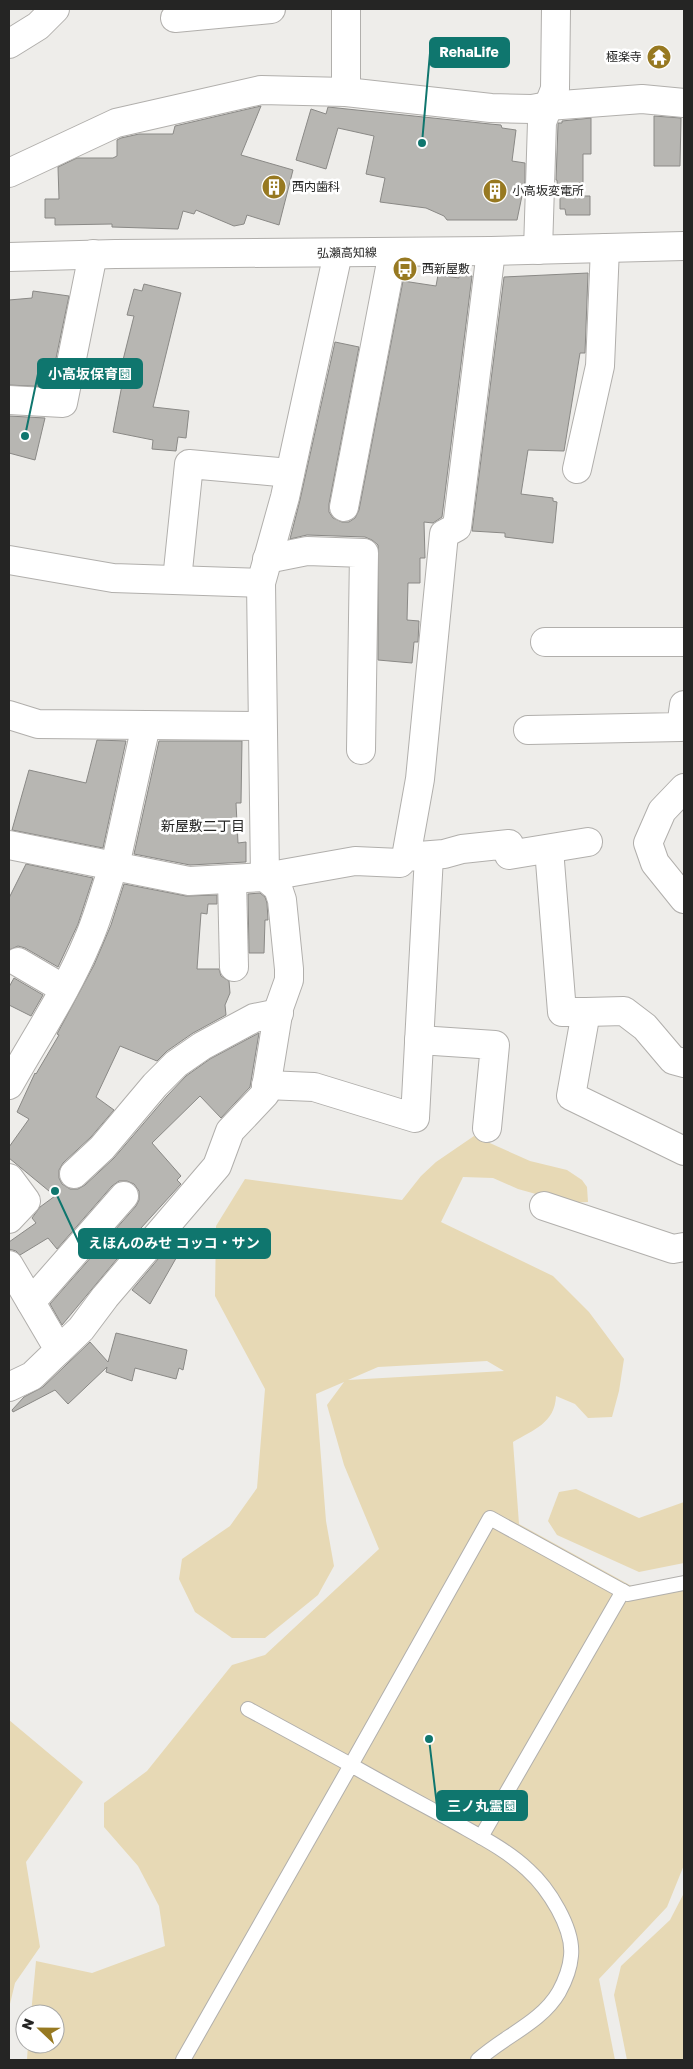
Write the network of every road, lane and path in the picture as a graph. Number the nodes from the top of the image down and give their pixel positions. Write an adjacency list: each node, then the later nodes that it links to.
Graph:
1 (55, 9): 6 (street)
2 (271, 9): 5 (street)
3 (346, 9): 7 (street)
4 (556, 9): 9 (street)
5 (175, 18)
6 (9, 44)
7 (346, 92): 9 (street); 10 (street)
8 (684, 103): 9 (street)
9 (548, 106): 13 (street)
10 (9, 172)
11 (684, 246): 12 (street, 弘瀬高知線)
12 (605, 248): 13 (street, 弘瀬高知線); 20 (street)
13 (538, 250): 14 (street, 弘瀬高知線)
14 (491, 251): 15 (street, 弘瀬高知線); 38 (street)
15 (393, 252): 16 (street, 弘瀬高知線); 22 (street)
16 (338, 253): 17 (street, 弘瀬高知線); 21 (street)
17 (93, 254): 18 (street, 弘瀬高知線); 19 (street)
18 (9, 256)
19 (9, 400)
20 (577, 469)
21 (290, 473): 24 (street); 25 (street)
22 (344, 507)
23 (9, 560): 25 (street)
24 (264, 571): 25 (street); 31 (street); 33 (street)
25 (177, 580)
26 (545, 642): 27 (street)
27 (684, 642)
28 (684, 705): 32 (street)
29 (9, 715): 30 (street)
30 (146, 725): 31 (street); 39 (street)
31 (262, 726): 40 (street)
32 (528, 730)
33 (361, 750)
34 (684, 788): 42 (street)
35 (588, 842): 37 (street)
36 (9, 845): 39 (street)
37 (549, 849): 38 (street); 46 (street)
38 (418, 856): 40 (street); 48 (street)
39 (114, 866): 41 (street); 45 (street)
40 (265, 877): 41 (street); 47 (street)
41 (232, 880): 44 (street)
42 (684, 899)
43 (18, 962): 45 (street)
44 (234, 967)
45 (64, 989): 50 (street)
46 (586, 1012): 49 (street); 53 (street)
47 (279, 1013): 51 (street); 54 (street)
48 (419, 1040): 51 (street); 52 (street)
49 (684, 1063)
50 (10, 1078)
51 (266, 1085): 61 (street)
52 (487, 1128)
53 (684, 1151)
54 (74, 1174)
55 (9, 1178): 58 (street)
56 (124, 1196): 60 (street)
57 (544, 1206): 59 (street)
58 (9, 1219)
59 (684, 1247)
60 (17, 1286): 61 (street)
61 (59, 1350): 62 (street)
62 (9, 1387)
63 (684, 1583): 64 (lane)
64 (623, 1591): 66 (lane); 67 (lane)
65 (248, 1709): 66 (lane)
66 (351, 1766): 67 (lane); 68 (lane)
67 (482, 1837): 69 (lane)
68 (183, 2060)
69 (478, 2060)

